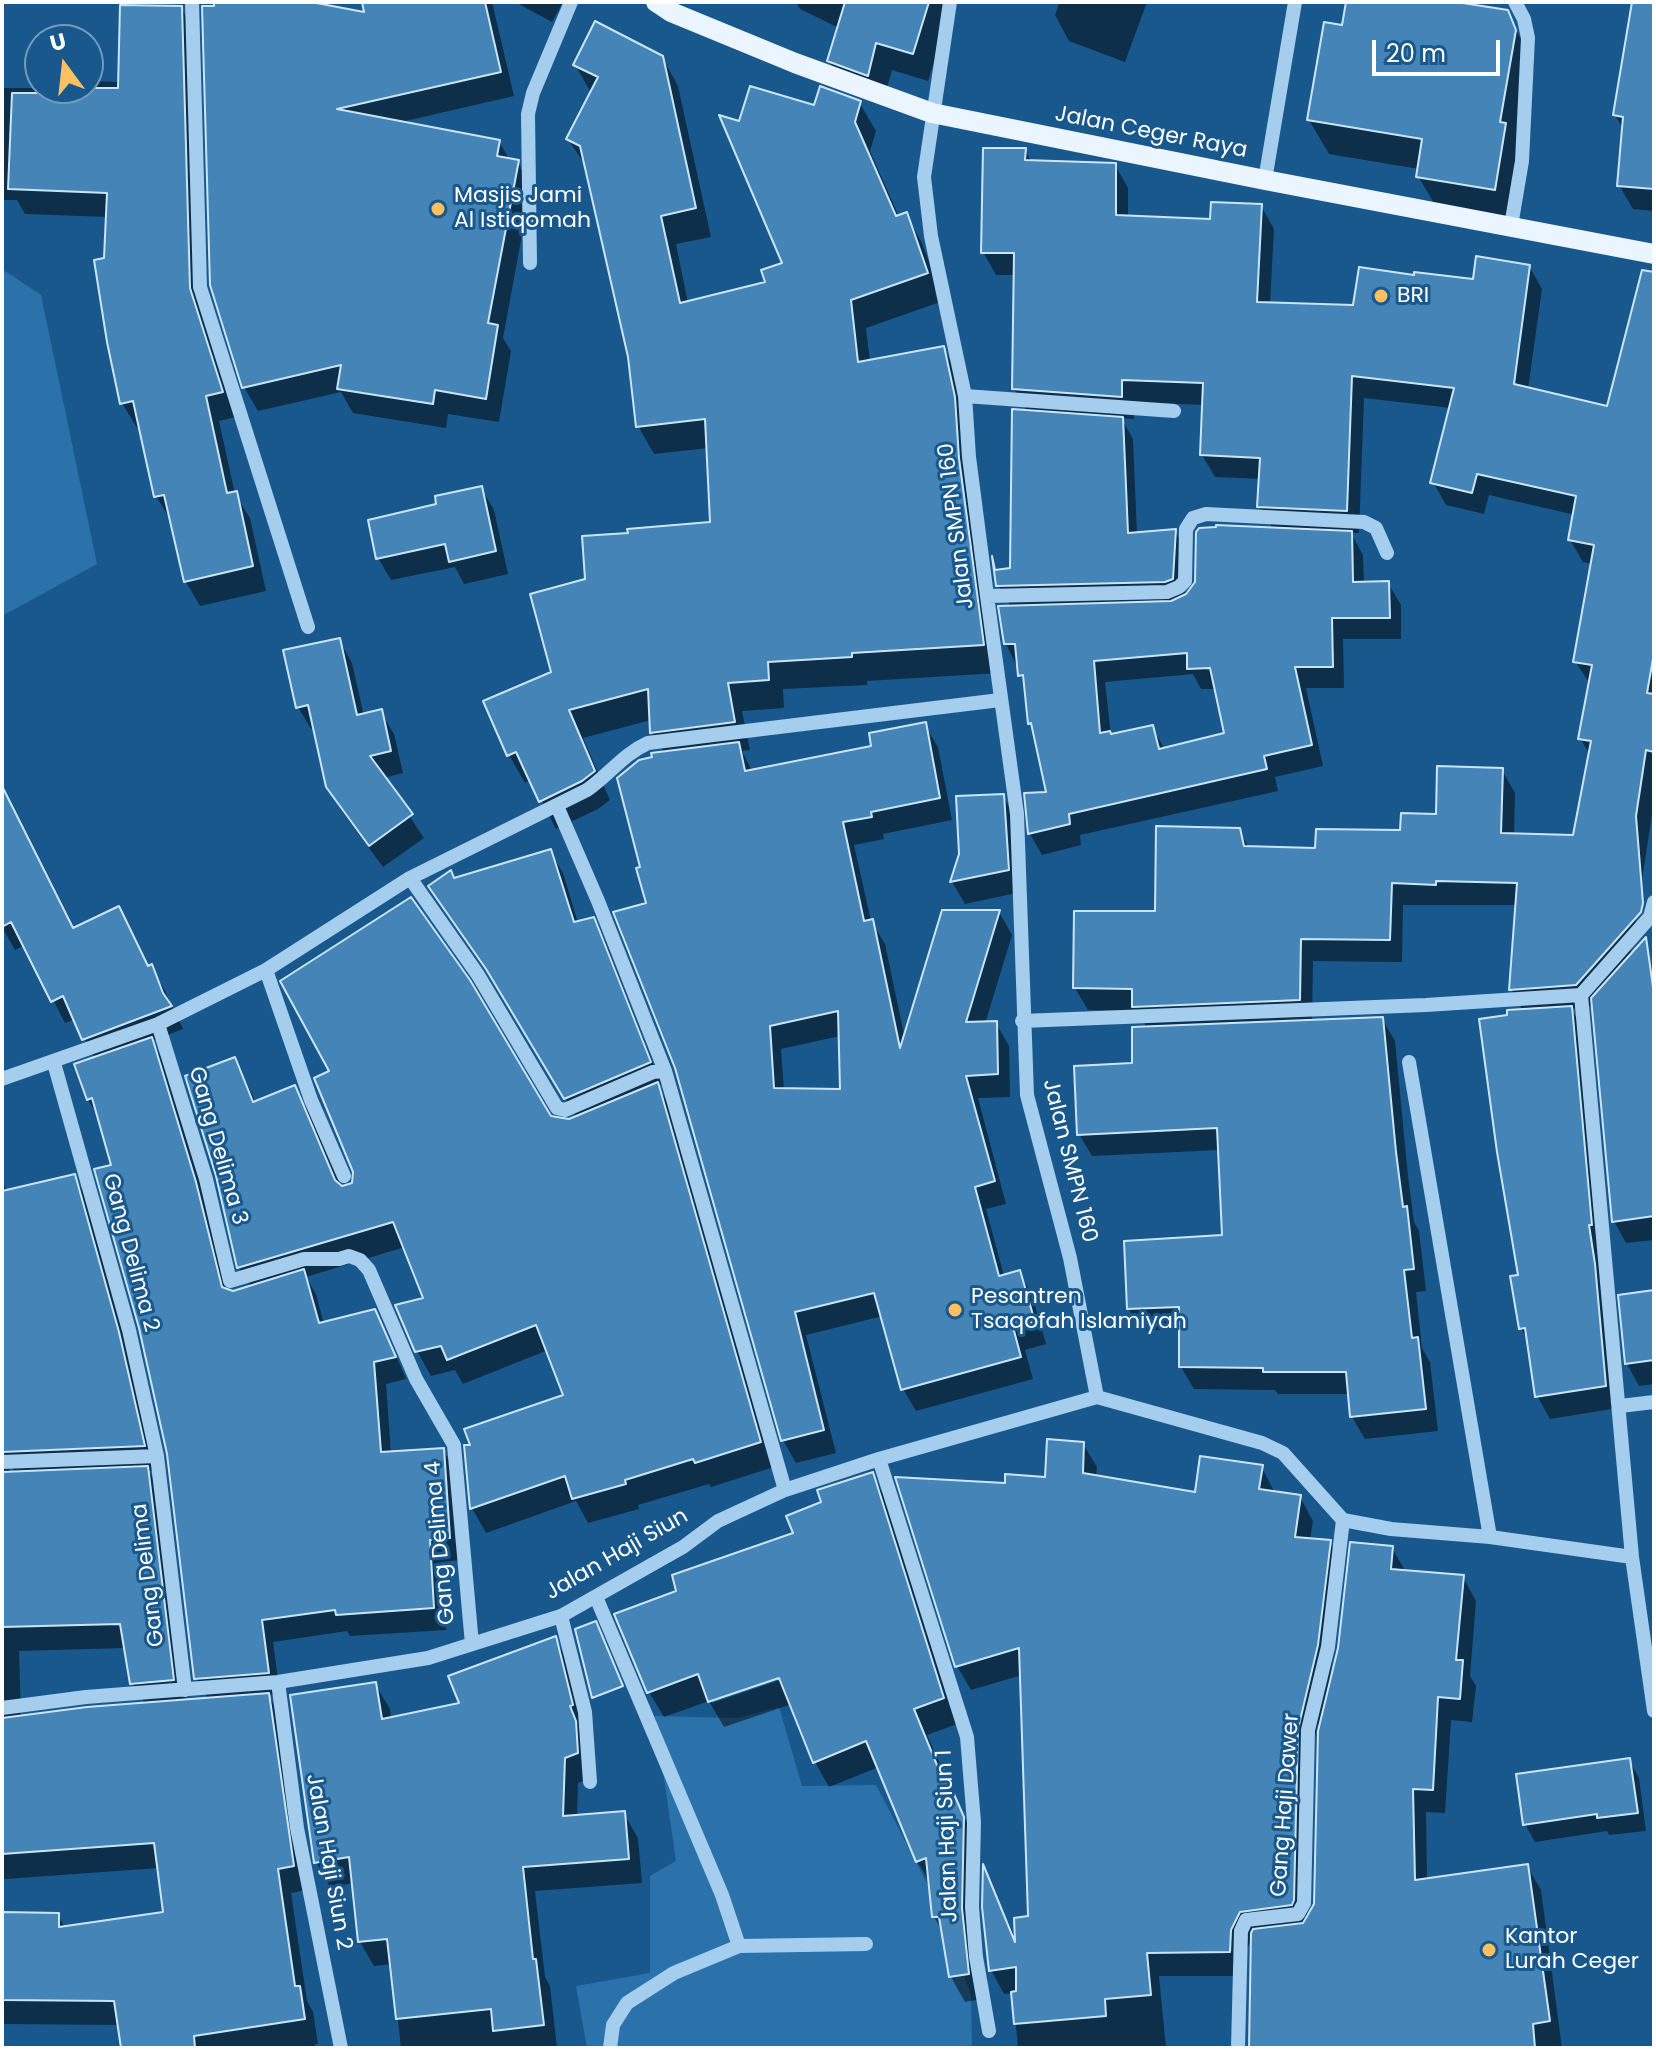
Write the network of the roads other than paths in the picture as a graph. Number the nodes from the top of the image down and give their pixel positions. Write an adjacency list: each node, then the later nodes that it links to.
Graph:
1 (192, 2): 16 (street)
2 (571, 2): 11 (street)
3 (656, 2): 7 (main road, Jalan Ceger Raya)
4 (950, 2): 7 (street, Jalan SMPN 160)
5 (1295, 2): 8 (street)
6 (1515, 2): 9 (street)
7 (932, 113): 8 (main road, Jalan Ceger Raya); 12 (street, Jalan SMPN 160)
8 (1265, 180): 9 (main road, Jalan Ceger Raya)
9 (1511, 226): 10 (main road, Jalan Ceger Raya)
10 (1654, 254)
11 (530, 263)
12 (965, 396): 13 (street); 15 (street, Jalan SMPN 160)
13 (1174, 411)
14 (1387, 553): 15 (street)
15 (987, 596): 17 (street, Jalan SMPN 160)
16 (308, 627)
17 (1000, 700): 18 (street); 23 (street, Jalan SMPN 160)
18 (557, 806): 19 (street); 27 (street)
19 (410, 878): 21 (street); 27 (street)
20 (1654, 902): 22 (street)
21 (266, 970): 24 (street); 29 (street)
22 (1581, 995): 23 (street); 33 (street)
23 (1022, 1021): 31 (street, Jalan SMPN 160)
24 (158, 1024): 26 (street); 30 (street, Gang Delima 3)
25 (1409, 1062): 39 (street)
26 (54, 1063): 28 (street); 34 (street, Gang Delima 2)
27 (665, 1071): 37 (street)
28 (2, 1079)
29 (344, 1176)
30 (230, 1281): 43 (street, Gang Delima 4)
31 (1097, 1397): 35 (street, Jalan Haji Siun); 38 (street)
32 (1654, 1402): 33 (street)
33 (1620, 1406): 40 (street)
34 (157, 1456): 36 (street); 45 (street, Gang Delima)
35 (879, 1459): 37 (street, Jalan Haji Siun); 51 (street, Jalan Haji Siun 1)
36 (2, 1462)
37 (785, 1490): 41 (street, Jalan Haji Siun)
38 (1343, 1520): 39 (street); 54 (street, Gang Haji Dawer)
39 (1490, 1537): 40 (street)
40 (1632, 1557): 47 (street)
41 (596, 1597): 42 (street, Jalan Haji Siun); 50 (street)
42 (561, 1616): 43 (street, Jalan Haji Siun); 48 (street)
43 (472, 1644): 44 (street, Jalan Haji Siun)
44 (278, 1682): 45 (street, Jalan Haji Siun); 52 (street, Jalan Haji Siun 2)
45 (185, 1690): 46 (street, Jalan Haji Siun)
46 (2, 1708)
47 (1654, 1711)
48 (590, 1782)
49 (866, 1944): 50 (street)
50 (739, 1946): 53 (street)
51 (989, 2031)
52 (341, 2048)
53 (610, 2048)
54 (1238, 2048)

